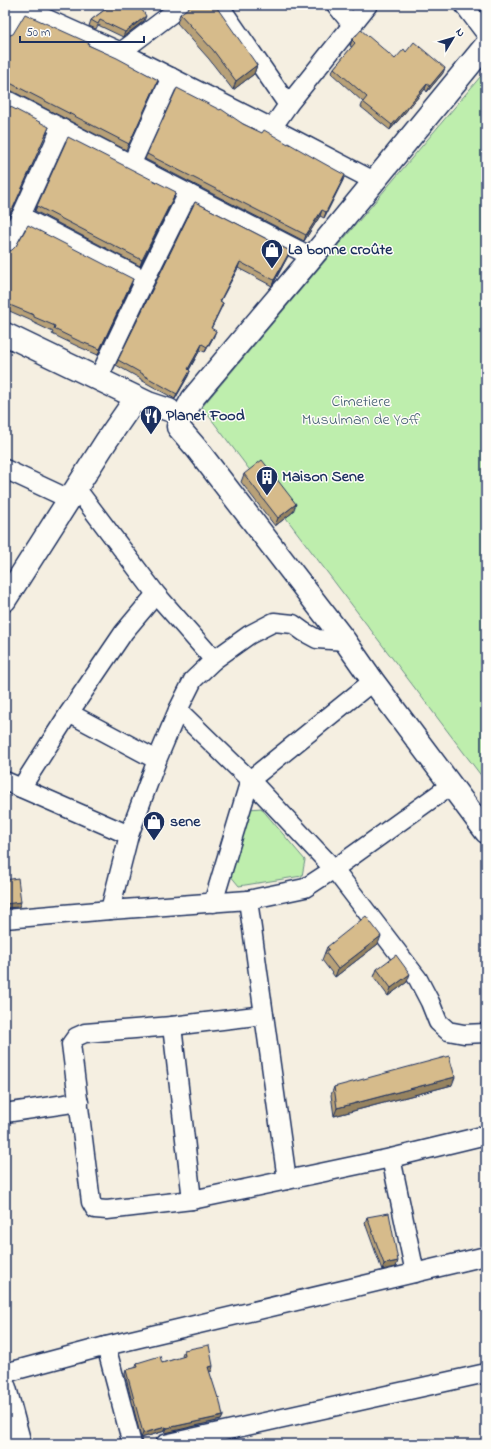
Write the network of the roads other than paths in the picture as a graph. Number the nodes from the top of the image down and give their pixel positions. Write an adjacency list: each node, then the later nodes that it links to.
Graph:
1 (183, 5): 11 (street)
2 (219, 5): 14 (street)
3 (336, 5): 7 (street)
4 (368, 5): 7 (street)
5 (464, 5): 9 (street)
6 (20, 6): 8 (street); 11 (street)
7 (352, 26): 14 (street)
8 (5, 31)
9 (486, 34)
10 (486, 45): 18 (street)
11 (122, 52): 12 (street)
12 (171, 77): 16 (street); 17 (street)
13 (5, 99): 15 (street)
14 (288, 105): 16 (street)
15 (61, 128): 17 (street); 20 (street)
16 (272, 128): 18 (street)
17 (132, 163): 19 (street)
18 (374, 181): 22 (street)
19 (188, 193): 22 (street); 23 (street)
20 (21, 216): 21 (street); 23 (street)
21 (5, 247)
22 (312, 257): 27 (street)
23 (145, 280): 25 (street)
24 (5, 334): 25 (street)
25 (98, 379): 26 (street)
26 (142, 400): 27 (street); 29 (street)
27 (178, 414): 32 (street)
28 (5, 469): 29 (street)
29 (72, 494): 30 (street); 31 (street)
30 (156, 594): 33 (street); 36 (street)
31 (5, 598)
32 (345, 641): 33 (street); 34 (street)
33 (214, 660): 35 (street)
34 (373, 682): 38 (street); 40 (street)
35 (178, 710): 37 (street); 38 (street)
36 (69, 713): 37 (street); 39 (street)
37 (157, 760): 42 (street)
38 (250, 780): 43 (street); 45 (street)
39 (13, 785): 42 (street)
40 (451, 785): 41 (street); 43 (street)
41 (486, 832)
42 (129, 835): 46 (street)
43 (334, 869): 44 (street); 50 (street)
44 (248, 900): 45 (street); 48 (street)
45 (213, 903): 46 (street)
46 (110, 910): 47 (street)
47 (5, 919)
48 (264, 1015): 49 (street); 55 (street)
49 (172, 1026): 51 (street); 56 (street)
50 (486, 1033)
51 (79, 1102): 52 (street); 56 (street)
52 (5, 1113)
53 (486, 1134): 54 (street)
54 (392, 1158): 55 (street); 58 (street)
55 (287, 1180): 56 (street)
56 (192, 1200)
57 (486, 1256): 58 (street)
58 (415, 1273): 59 (street)
59 (106, 1346): 60 (street); 64 (street)
60 (5, 1373)
61 (485, 1377): 65 (street)
62 (5, 1388): 63 (street)
63 (20, 1444)
64 (132, 1444)
65 (164, 1444)

